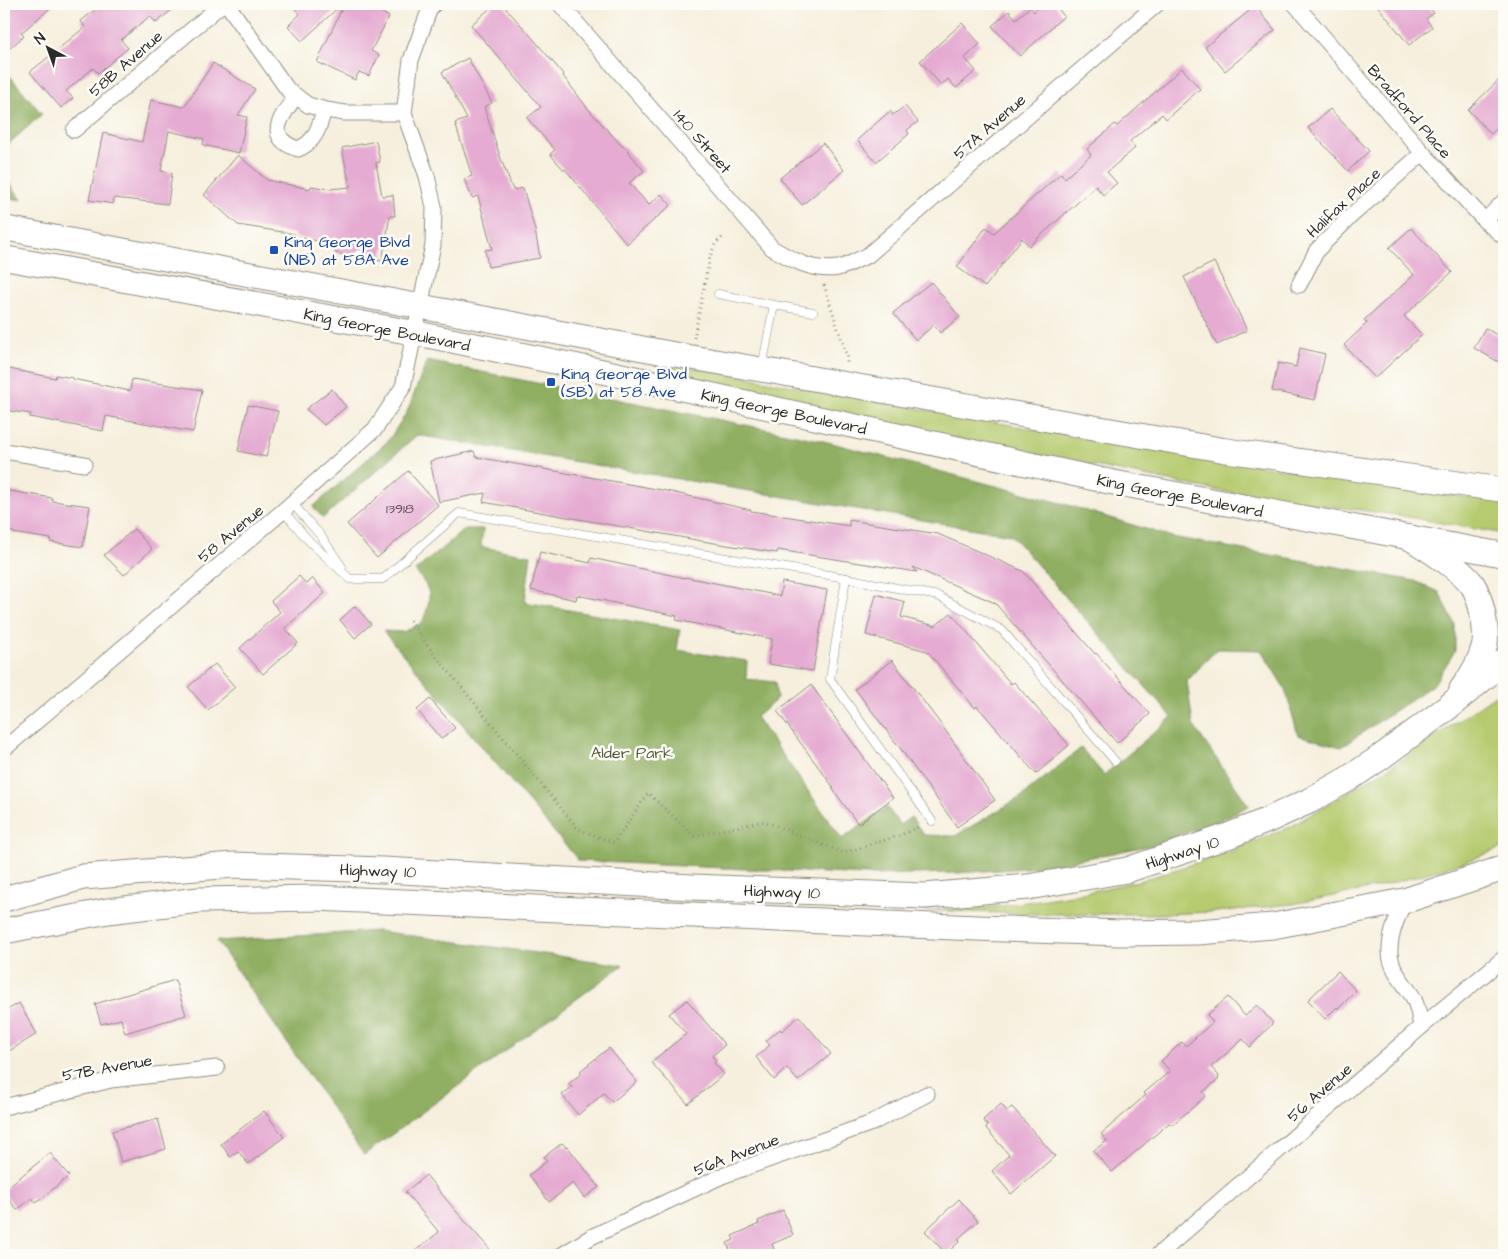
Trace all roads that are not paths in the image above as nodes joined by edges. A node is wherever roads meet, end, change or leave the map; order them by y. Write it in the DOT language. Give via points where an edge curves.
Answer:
graph roads {
  1 [pos="222,4"];
  2 [pos="227,4"];
  3 [pos="434,4"];
  4 [pos="560,4"];
  5 [pos="1158,4"];
  6 [pos="1295,4"];
  7 [pos="296,96"];
  8 [pos="324,110"];
  9 [pos="404,113"];
  10 [pos="74,130"];
  11 [pos="1423,154"];
  12 [pos="1504,201"];
  13 [pos="1485,221"];
  14 [pos="4,228"];
  15 [pos="1504,237"];
  16 [pos="4,258"];
  17 [pos="839,268"];
  18 [pos="1299,285"];
  19 [pos="718,294"];
  20 [pos="420,305"];
  21 [pos="774,305"];
  22 [pos="813,312"];
  23 [pos="415,334"];
  24 [pos="762,370"];
  25 [pos="4,451"];
  26 [pos="84,464"];
  27 [pos="1504,490"];
  28 [pos="287,507"];
  29 [pos="1410,538"];
  30 [pos="1504,555"];
  31 [pos="846,578"];
  32 [pos="350,579"];
  33 [pos="1504,661"];
  34 [pos="1447,708"];
  35 [pos="4,749"];
  36 [pos="1115,761"];
  37 [pos="932,821"];
  38 [pos="1504,868"];
  39 [pos="4,900"];
  40 [pos="1404,901"];
  41 [pos="4,931"];
  42 [pos="1504,958"];
  43 [pos="1422,1026"];
  44 [pos="217,1068"];
  45 [pos="927,1094"];
  46 [pos="4,1107"];
  47 [pos="562,1255"];
  48 [pos="1158,1255"];
  1 -- 10 [label="street, 58B Avenue"];
  2 -- 7 [label="street" via="288,90"];
  3 -- 9 [label="street" via="411,60"];
  4 -- 17 [label="street, 140 Street" via="772,248 807,266"];
  5 -- 17 [label="street, 57A Avenue" via="867,256"];
  6 -- 11 [label="street, Bradford Place"];
  7 -- 8 [label="street" via="308,106"];
  7 -- 8 [label="street" via="277,126 283,141 291,147 298,149 311,142"];
  8 -- 9 [label="street"];
  9 -- 20 [label="street, 58 Avenue" via="427,176 434,207 433,246"];
  11 -- 13 [label="street, Bradford Place"];
  11 -- 18 [label="street, Halifax Place" via="1316,250"];
  12 -- 13 [label="street"];
  13 -- 15 [label="street, Bradford Place"];
  14 -- 20 [label="main road, King George Boulevard"];
  16 -- 23 [label="main road, King George Boulevard"];
  19 -- 21 [label="lane"];
  20 -- 23 [label="street, 58 Avenue"];
  20 -- 24 [label="main road, King George Boulevard"];
  21 -- 22 [label="lane"];
  21 -- 24 [label="lane"];
  23 -- 28 [label="street, 58 Avenue" via="403,388 375,429"];
  23 -- 29 [label="main road, King George Boulevard" via="1111,482"];
  24 -- 27 [label="main road, King George Boulevard" via="1223,450"];
  25 -- 26 [label="street"];
  28 -- 32 [label="lane" via="310,542"];
  28 -- 32 [label="lane" via="322,536"];
  28 -- 35 [label="street, 58 Avenue"];
  29 -- 30 [label="main road, King George Boulevard"];
  29 -- 34 [label="highway" via="1451,564 1472,584 1483,608 1485,643 1473,674"];
  31 -- 32 [label="lane" via="459,513 383,579"];
  31 -- 36 [label="lane" via="938,596 1002,630"];
  31 -- 37 [label="lane" via="830,679"];
  33 -- 34 [label="highway, Highway 10"];
  34 -- 39 [label="highway, Highway 10" via="1348,779 1268,820 1127,870 1028,887 925,896 234,865 83,877"];
  38 -- 40 [label="highway, Highway 10"];
  40 -- 41 [label="highway, Highway 10" via="1273,926 1198,932 1121,933 316,898 199,900 108,911"];
  40 -- 43 [label="street" via="1391,938 1390,954 1398,977 1413,997"];
  42 -- 43 [label="street, 56 Avenue"];
  43 -- 48 [label="street, 56 Avenue"];
  44 -- 46 [label="street, 57B Avenue" via="111,1080"];
  45 -- 47 [label="street, 56A Avenue" via="872,1123 722,1176 591,1237"];
}
